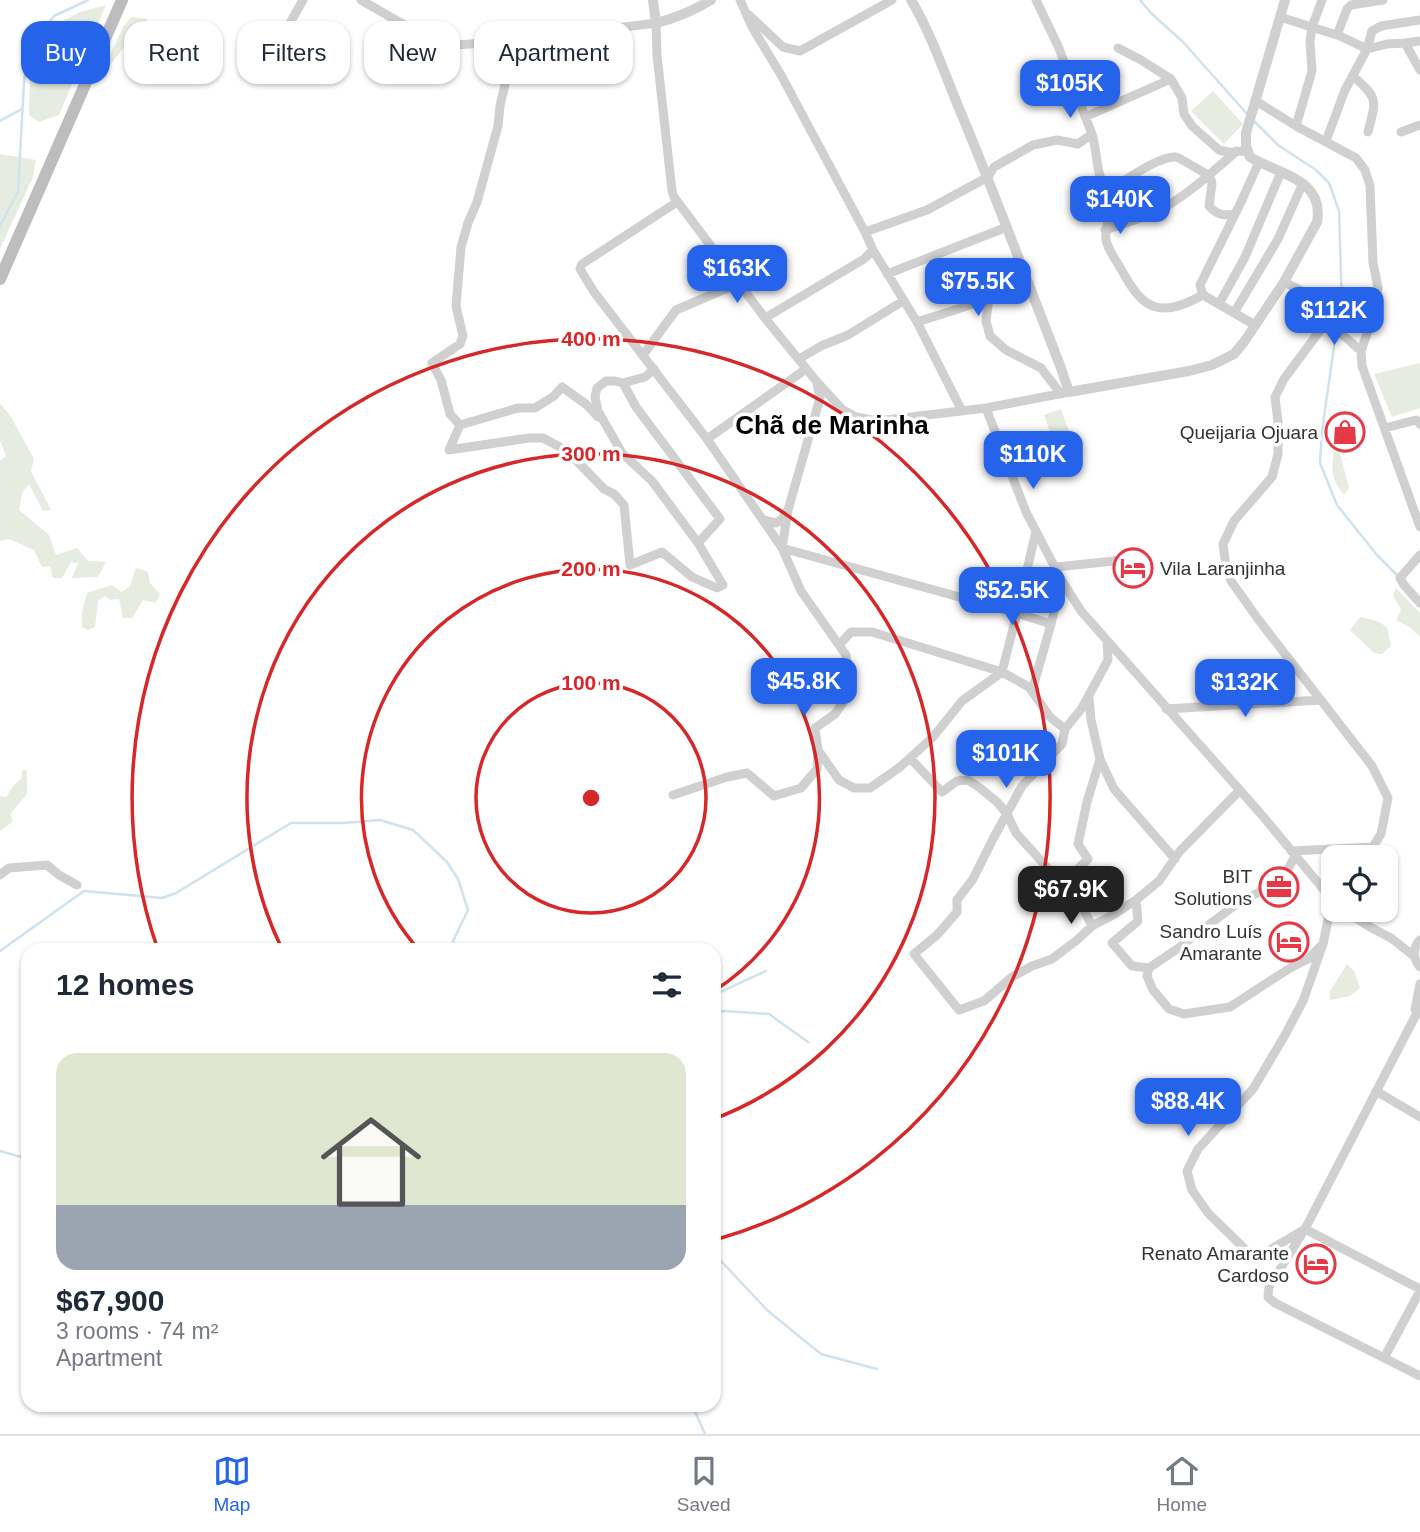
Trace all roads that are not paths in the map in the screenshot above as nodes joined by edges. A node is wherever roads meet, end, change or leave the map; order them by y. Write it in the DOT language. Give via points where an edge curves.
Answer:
graph roads {
  1 [pos="122,0"];
  2 [pos="303,0"];
  3 [pos="361,0"];
  4 [pos="653,0"];
  5 [pos="711,0"];
  6 [pos="740,0"];
  7 [pos="892,0"];
  8 [pos="911,0"];
  9 [pos="1036,0"];
  10 [pos="1322,0"];
  11 [pos="1382,0"];
  12 [pos="1281,1"];
  13 [pos="745,12"];
  14 [pos="1280,17"];
  15 [pos="1420,20"];
  16 [pos="291,21"];
  17 [pos="656,23"];
  18 [pos="633,26"];
  19 [pos="1312,27"];
  20 [pos="1337,35"];
  21 [pos="1420,41"];
  22 [pos="1405,43"];
  23 [pos="474,44"];
  24 [pos="1118,48"];
  25 [pos="1367,49"];
  26 [pos="1419,68"];
  27 [pos="1353,76"];
  28 [pos="1171,79"];
  29 [pos="505,84"];
  30 [pos="1255,104"];
  31 [pos="1085,117"];
  32 [pos="1420,125"];
  33 [pos="1296,126"];
  34 [pos="1368,132"];
  35 [pos="1401,132"];
  36 [pos="1092,134"];
  37 [pos="1326,141"];
  38 [pos="1242,151"];
  39 [pos="1259,162"];
  40 [pos="1281,172"];
  41 [pos="1210,176"];
  42 [pos="988,177"];
  43 [pos="1303,183"];
  44 [pos="1106,191"];
  45 [pos="677,202"];
  46 [pos="1235,214"];
  47 [pos="1007,228"];
  48 [pos="1105,230"];
  49 [pos="865,232"];
  50 [pos="873,250"];
  51 [pos="887,274"];
  52 [pos="0,279"];
  53 [pos="1284,282"];
  54 [pos="739,283"];
  55 [pos="1028,283"];
  56 [pos="1203,295"];
  57 [pos="989,298"];
  58 [pos="903,301"];
  59 [pos="1219,304"];
  60 [pos="1234,313"];
  61 [pos="765,318"];
  62 [pos="1327,321"];
  63 [pos="917,322"];
  64 [pos="1255,325"];
  65 [pos="1361,351"];
  66 [pos="643,355"];
  67 [pos="799,359"];
  68 [pos="654,369"];
  69 [pos="806,369"];
  70 [pos="817,382"];
  71 [pos="623,383"];
  72 [pos="1065,393"];
  73 [pos="986,408"];
  74 [pos="962,411"];
  75 [pos="603,423"];
  76 [pos="1420,424"];
  77 [pos="460,425"];
  78 [pos="1385,428"];
  79 [pos="707,439"];
  80 [pos="788,510"];
  81 [pos="763,520"];
  82 [pos="1420,527"];
  83 [pos="1036,531"];
  84 [pos="698,543"];
  85 [pos="782,548"];
  86 [pos="1420,558"];
  87 [pos="1134,559"];
  88 [pos="1056,567"];
  89 [pos="1062,581"];
  90 [pos="1420,603"];
  91 [pos="1017,613"];
  92 [pos="1051,624"];
  93 [pos="1107,640"];
  94 [pos="838,645"];
  95 [pos="1002,672"];
  96 [pos="1032,691"];
  97 [pos="1089,698"];
  98 [pos="1321,700"];
  99 [pos="1166,709"];
  100 [pos="1065,729"];
  101 [pos="818,750"];
  102 [pos="910,758"];
  103 [pos="1100,759"];
  104 [pos="1240,790"];
  105 [pos="673,795"];
  106 [pos="1007,814"];
  107 [pos="1374,845"];
  108 [pos="1321,851"];
  109 [pos="1293,853"];
  110 [pos="1175,859"];
  111 [pos="0,875"];
  112 [pos="1062,884"];
  113 [pos="77,885"];
  114 [pos="1321,887"];
  115 [pos="1136,900"];
  116 [pos="1328,922"];
  117 [pos="1362,922"];
  118 [pos="1092,926"];
  119 [pos="1420,940"];
  120 [pos="1323,944"];
  121 [pos="1414,956"];
  122 [pos="1420,967"];
  123 [pos="1149,968"];
  124 [pos="1420,984"];
  125 [pos="1420,1007"];
  126 [pos="1411,1022"];
  127 [pos="1376,1091"];
  128 [pos="1420,1117"];
  129 [pos="1305,1229"];
  130 [pos="1420,1290"];
  131 [pos="1384,1358"];
  132 [pos="1420,1376"];
  1 -- 52 [label="main road"];
  2 -- 16 [label="street"];
  3 -- 23 [label="street" via="441,46"];
  4 -- 17 [label="street"];
  5 -- 17 [label="street"];
  6 -- 13 [label="street"];
  7 -- 13 [label="street" via="800,51 783,47"];
  8 -- 42 [label="street"];
  9 -- 31 [label="street"];
  10 -- 19 [label="street"];
  11 -- 20 [label="street" via="1351,5"];
  12 -- 14 [label="street"];
  13 -- 49 [label="street"];
  14 -- 19 [label="street"];
  14 -- 30 [label="street"];
  15 -- 25 [label="street" via="1375,28"];
  17 -- 18 [label="street"];
  17 -- 45 [label="street" via="672,191"];
  19 -- 20 [label="street"];
  19 -- 33 [label="street" via="1311,71"];
  20 -- 25 [label="street"];
  21 -- 22 [label="street"];
  22 -- 25 [label="street"];
  22 -- 26 [label="street"];
  24 -- 28 [label="street"];
  25 -- 27 [label="street"];
  27 -- 34 [label="street" via="1374,98"];
  27 -- 37 [label="street"];
  28 -- 31 [label="street"];
  28 -- 38 [label="street" via="1192,126 1219,150"];
  29 -- 77 [label="street" via="498,126 461,247 456,306 463,336 460,344 432,363 450,414"];
  30 -- 33 [label="street"];
  30 -- 38 [label="street"];
  31 -- 36 [label="street"];
  32 -- 35 [label="street"];
  33 -- 37 [label="street"];
  36 -- 42 [label="street" via="1078,144 1057,140 1033,145 993,167"];
  36 -- 44 [label="street"];
  37 -- 65 [label="street" via="1356,158 1370,186 1378,286"];
  38 -- 39 [label="street"];
  38 -- 41 [label="street"];
  39 -- 40 [label="street"];
  39 -- 46 [label="street"];
  40 -- 43 [label="street"];
  40 -- 59 [label="street" via="1245,257"];
  41 -- 44 [label="street" via="1178,157 1164,158"];
  41 -- 46 [label="street" via="1209,206 1215,213"];
  41 -- 48 [label="street" via="1160,210"];
  42 -- 47 [label="street"];
  42 -- 49 [label="street" via="927,210"];
  43 -- 53 [label="street" via="1312,191 1319,212"];
  43 -- 60 [label="street" via="1278,239"];
  44 -- 48 [label="street" via="1110,202"];
  45 -- 54 [label="street"];
  45 -- 66 [label="street" via="580,269"];
  46 -- 56 [label="street" via="1200,285"];
  47 -- 51 [label="street"];
  47 -- 55 [label="street"];
  48 -- 56 [label="street" via="1107,244 1141,300 1158,309"];
  49 -- 50 [label="street"];
  50 -- 51 [label="street"];
  50 -- 61 [label="street"];
  51 -- 58 [label="street"];
  53 -- 62 [label="street" via="1301,292"];
  53 -- 64 [label="street"];
  54 -- 61 [label="street"];
  54 -- 66 [label="street" via="676,310"];
  55 -- 57 [label="street"];
  55 -- 72 [label="street"];
  56 -- 59 [label="street"];
  57 -- 63 [label="street"];
  57 -- 72 [label="street" via="986,321 990,336 1041,368"];
  58 -- 63 [label="street"];
  58 -- 67 [label="street"];
  59 -- 60 [label="street"];
  60 -- 64 [label="street"];
  61 -- 67 [label="street"];
  62 -- 65 [label="street"];
  62 -- 98 [label="street" via="1275,397 1278,454 1272,477 1234,521 1223,544 1231,581"];
  63 -- 74 [label="street"];
  64 -- 72 [label="street" via="1234,354 1212,365"];
  65 -- 78 [label="street" via="1362,366"];
  66 -- 68 [label="street"];
  67 -- 69 [label="street"];
  68 -- 71 [label="street" via="645,377"];
  68 -- 79 [label="street"];
  69 -- 70 [label="street"];
  69 -- 79 [label="street"];
  70 -- 74 [label="street" via="843,410 866,419"];
  70 -- 80 [label="street" via="817,413"];
  71 -- 75 [label="street" via="606,381 597,388"];
  71 -- 84 [label="street" via="720,519"];
  72 -- 73 [label="street"];
  73 -- 74 [label="street"];
  73 -- 83 [label="street"];
  75 -- 77 [label="street" via="562,387 535,408 518,408"];
  75 -- 84 [label="street" via="622,453 652,481"];
  76 -- 78 [label="street" via="1416,420"];
  77 -- 84 [label="street" via="449,450 543,438 576,460 624,505 629,565 662,552 692,577 717,588 723,585"];
  78 -- 82 [label="street"];
  79 -- 81 [label="street"];
  80 -- 81 [label="street" via="776,523"];
  80 -- 85 [label="street"];
  81 -- 85 [label="street"];
  83 -- 88 [label="street"];
  83 -- 91 [label="street"];
  85 -- 91 [label="street"];
  85 -- 94 [label="street" via="800,591"];
  86 -- 90 [label="street" via="1399,578"];
  87 -- 88 [label="street"];
  88 -- 89 [label="street"];
  89 -- 92 [label="street"];
  89 -- 93 [label="street"];
  91 -- 92 [label="street"];
  91 -- 95 [label="street"];
  92 -- 96 [label="street"];
  93 -- 97 [label="street" via="1108,660"];
  93 -- 99 [label="street"];
  94 -- 95 [label="street" via="851,632 872,632"];
  94 -- 101 [label="street" via="846,656 850,692 835,714 815,728"];
  95 -- 96 [label="street"];
  95 -- 102 [label="street" via="962,701"];
  96 -- 100 [label="street"];
  97 -- 100 [label="street"];
  97 -- 103 [label="street"];
  98 -- 99 [label="street"];
  98 -- 107 [label="street" via="1372,766 1388,798"];
  99 -- 104 [label="street"];
  100 -- 106 [label="street" via="1062,744 1022,786"];
  101 -- 102 [label="street" via="839,780 854,788 870,788"];
  101 -- 105 [label="street" via="817,769 801,788 774,796 747,773"];
  102 -- 106 [label="street" via="943,792 957,781 968,780"];
  103 -- 110 [label="street" via="1114,789"];
  103 -- 112 [label="street" via="1078,844 1088,859"];
  104 -- 109 [label="street"];
  104 -- 110 [label="street"];
  106 -- 112 [label="street" via="1016,833"];
  106 -- 118 [label="street" via="957,900 957,912 914,954 959,1010 985,1001 1012,976 1052,959"];
  108 -- 109 [label="street"];
  109 -- 114 [label="street"];
  109 -- 123 [label="street" via="1286,873 1268,888 1239,902"];
  110 -- 115 [label="street" via="1159,881"];
  111 -- 113 [label="street" via="9,869 47,865"];
  112 -- 118 [label="street"];
  115 -- 118 [label="street"];
  115 -- 123 [label="street" via="1138,921 1112,943 1132,966"];
  116 -- 120 [label="street"];
  117 -- 121 [label="street"];
  119 -- 121 [label="street"];
  120 -- 123 [label="street" via="1308,959 1230,1007 1184,1014 1169,1010 1153,990"];
  120 -- 129 [label="street" via="1303,1001 1285,1035 1253,1088 1198,1149 1187,1171 1192,1191 1208,1213 1250,1254 1268,1251"];
  121 -- 122 [label="street"];
  124 -- 126 [label="street"];
  125 -- 126 [label="street"];
  126 -- 127 [label="street"];
  127 -- 128 [label="street"];
  127 -- 129 [label="street"];
  129 -- 130 [label="street"];
  129 -- 131 [label="street" via="1269,1287 1268,1297"];
  130 -- 131 [label="street"];
  131 -- 132 [label="street"];
}
